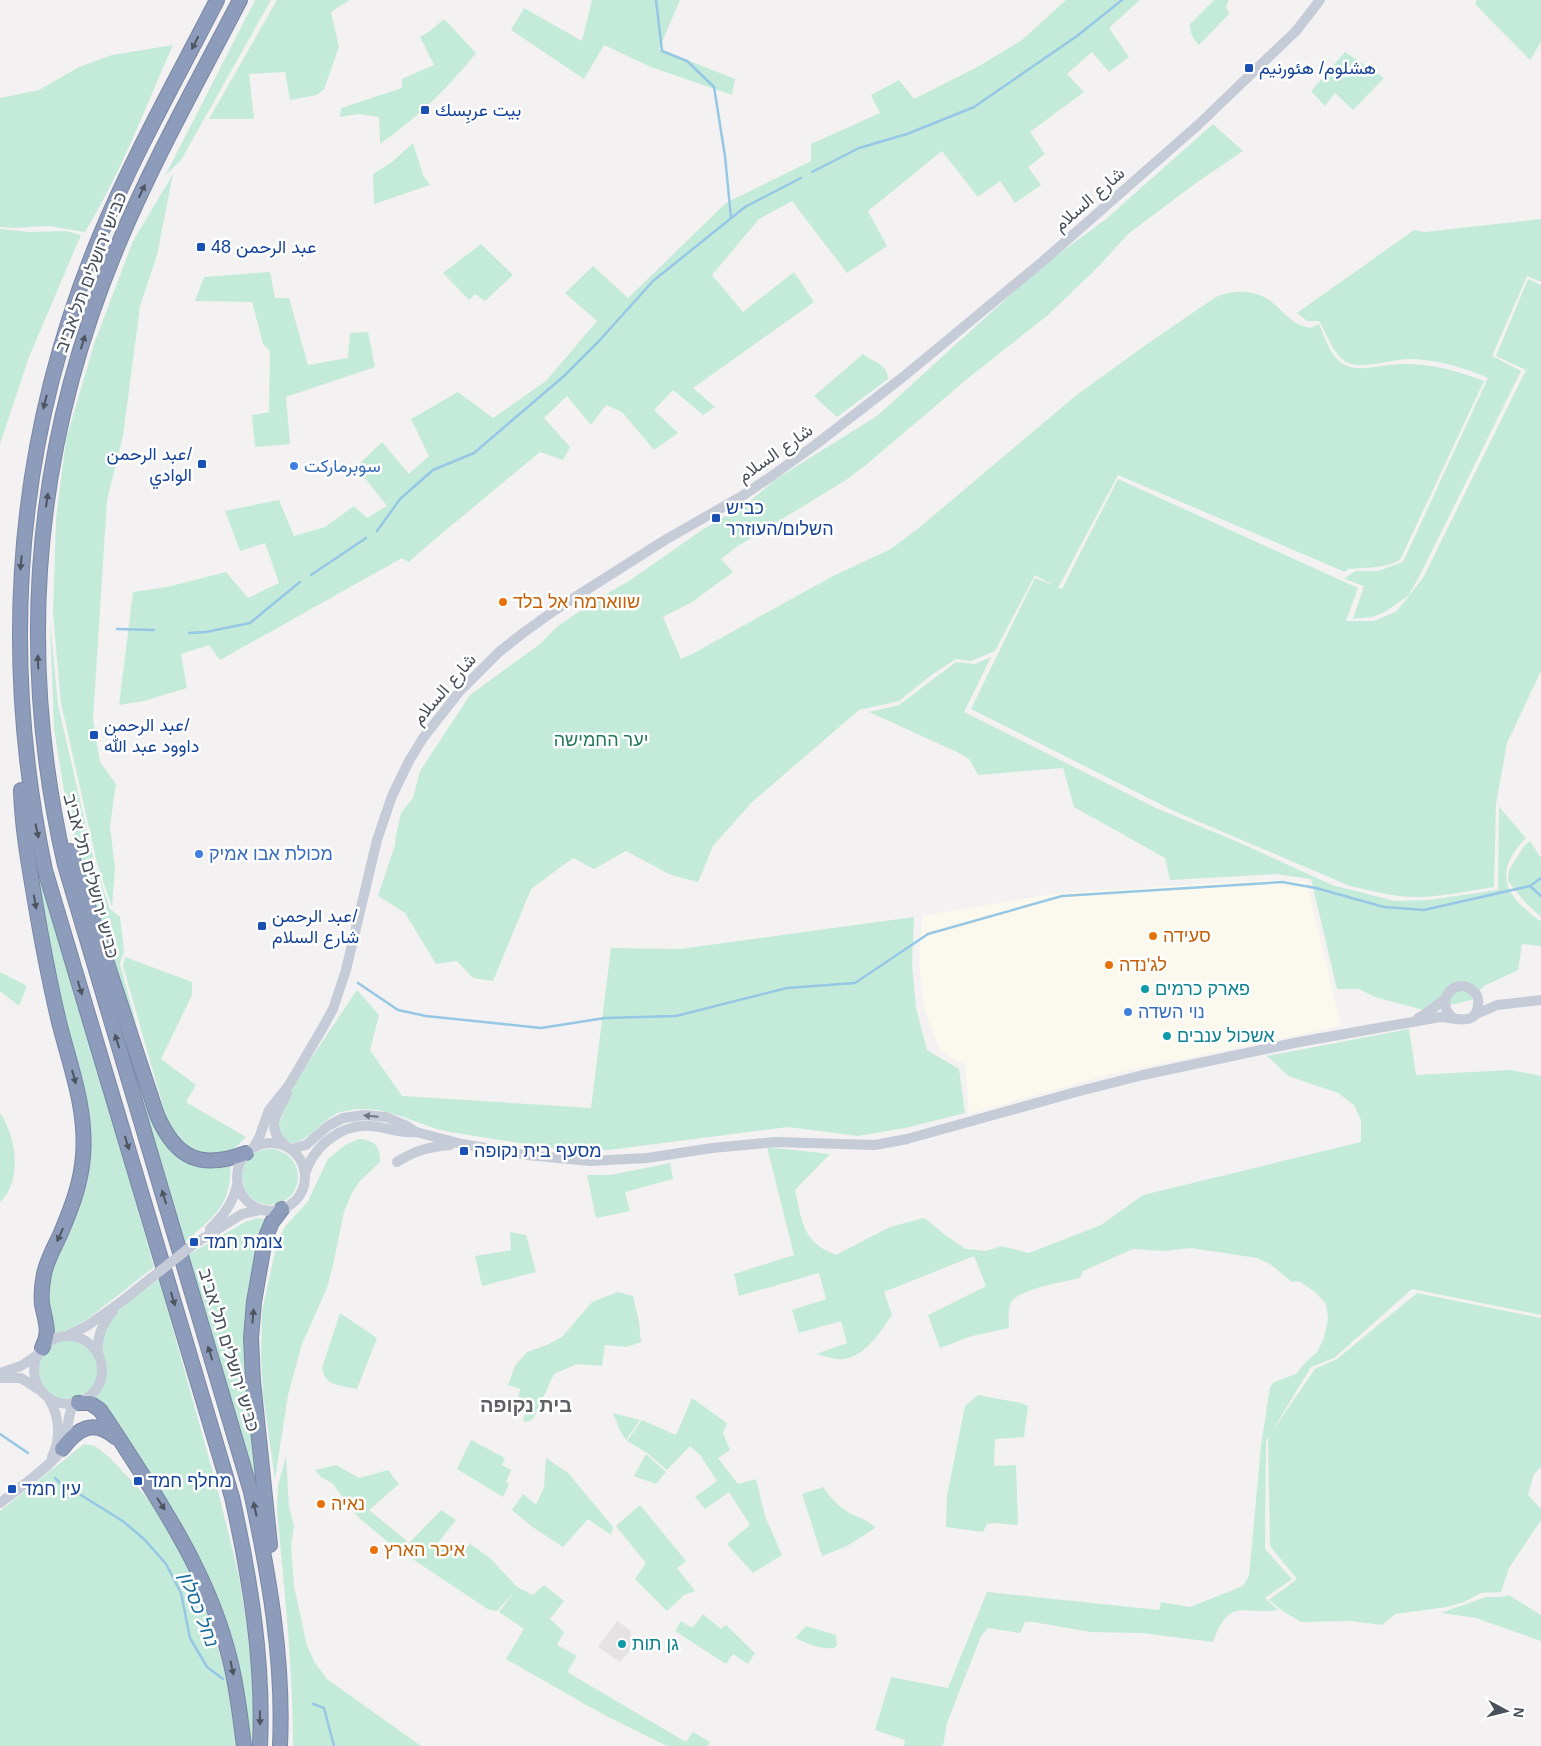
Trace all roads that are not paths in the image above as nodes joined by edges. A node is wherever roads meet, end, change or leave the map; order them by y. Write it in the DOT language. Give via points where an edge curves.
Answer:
graph roads {
  1 [pos="217,0"];
  2 [pos="240,0"];
  3 [pos="1320,0"];
  4 [pos="18,661"];
  5 [pos="40,711"];
  6 [pos="1476,995"];
  7 [pos="1445,998"];
  8 [pos="1541,1000"];
  9 [pos="1508,1003"];
  10 [pos="1474,1016"];
  11 [pos="1453,1018"];
  12 [pos="1408,1022"];
  13 [pos="289,1084"];
  14 [pos="416,1132"];
  15 [pos="462,1144"];
  16 [pos="288,1147"];
  17 [pos="250,1150"];
  18 [pos="397,1162"];
  19 [pos="305,1175"];
  20 [pos="237,1184"];
  21 [pos="282,1209"];
  22 [pos="261,1210"];
  23 [pos="205,1235"];
  24 [pos="118,1304"];
  25 [pos="64,1336"];
  26 [pos="41,1350"];
  27 [pos="98,1354"];
  28 [pos="0,1373"];
  29 [pos="0,1378"];
  30 [pos="38,1389"];
  31 [pos="49,1399"];
  32 [pos="76,1404"];
  33 [pos="122,1444"];
  34 [pos="62,1449"];
  35 [pos="48,1465"];
  36 [pos="0,1503"];
  37 [pos="279,1678"];
  38 [pos="244,1746"];
  39 [pos="260,1746"];
  40 [pos="280,1746"];
  1 -- 4 [label="highway, כביש ירושלים תל אביב, one-way" via="121,188 88,265 61,343 40,424 27,497 20,578"];
  5 -- 2 [label="highway, כביש ירושלים תל אביב, one-way" via="38,620 42,539 53,461 76,364 90,318 128,221"];
  3 -- 13 [label="main road, شارع السلام" via="1296,30 1191,132 903,377 766,480 558,608 499,652 466,684 423,738 392,796 377,840 354,942 336,998 322,1030"];
  4 -- 26 [label="highway, one-way" via="21,794 26,842 50,982 84,1129 82,1168 76,1192 42,1282 42,1304 48,1329"];
  4 -- 39 [label="highway, כביש ירושלים תל אביב, one-way" via="28,787 45,870 232,1497 254,1617"];
  5 -- 17 [label="highway" via="54,786 74,862 163,1129 178,1149 197,1159 218,1160"];
  37 -- 5 [label="highway, כביש ירושלים תל אביב, one-way" via="274,1615 251,1492 65,865 48,784"];
  6 -- 7 [label="main road" via="1468,988 1457,987"];
  6 -- 9 [label="main road"];
  6 -- 10 [label="main road" via="1478,1006"];
  7 -- 11 [label="main road" via="1446,1010"];
  7 -- 12 [label="main road" via="1427,1013"];
  8 -- 9 [label="main road"];
  9 -- 10 [label="main road" via="1490,1007"];
  10 -- 11 [label="main road" via="1464,1020"];
  11 -- 12 [label="main road"];
  12 -- 15 [label="main road" via="1143,1076 875,1145 776,1142 608,1161 543,1157"];
  13 -- 16 [label="main road, شارع السلام" via="273,1125 276,1135"];
  13 -- 17 [label="main road, شارع السلام" via="269,1110 260,1138"];
  14 -- 15 [label="main road"];
  14 -- 16 [label="main road, one-way" via="386,1117 352,1116 328,1126 306,1145"];
  14 -- 19 [label="main road" via="404,1133 371,1126 348,1129 321,1146 308,1163"];
  15 -- 18 [label="main road" via="424,1148"];
  16 -- 17 [label="main road" via="269,1142"];
  16 -- 19 [label="main road" via="300,1160"];
  17 -- 20 [label="main road" via="238,1167"];
  19 -- 21 [label="main road" via="299,1196"];
  20 -- 22 [label="main road" via="247,1202"];
  20 -- 23 [label="main road" via="228,1207"];
  21 -- 22 [label="main road"];
  37 -- 21 [label="highway, one-way" via="273,1570 251,1338 265,1240 272,1222"];
  22 -- 23 [label="main road" via="242,1214"];
  23 -- 24 [label="main road, bridge"];
  24 -- 25 [label="main road" via="87,1326"];
  24 -- 27 [label="main road" via="100,1330"];
  25 -- 26 [label="main road" via="51,1340"];
  25 -- 27 [label="main road" via="83,1339"];
  26 -- 28 [label="main road" via="25,1364"];
  26 -- 30 [label="main road" via="34,1372"];
  27 -- 32 [label="main road" via="102,1369 99,1385 89,1397"];
  29 -- 30 [label="main road" via="21,1378"];
  30 -- 31 [label="main road"];
  31 -- 32 [label="main road"];
  31 -- 35 [label="main road" via="56,1412 58,1434"];
  32 -- 33 [label="highway" via="87,1402 96,1406"];
  32 -- 34 [label="main road" via="70,1412"];
  33 -- 34 [label="highway" via="107,1431 95,1427 76,1434"];
  33 -- 38 [label="highway, one-way" via="189,1551 219,1620 237,1690"];
  34 -- 35 [label="main road"];
  35 -- 36 [label="main road"];
  37 -- 40 [label="highway, כביש ירושלים תל אביב"];
}
